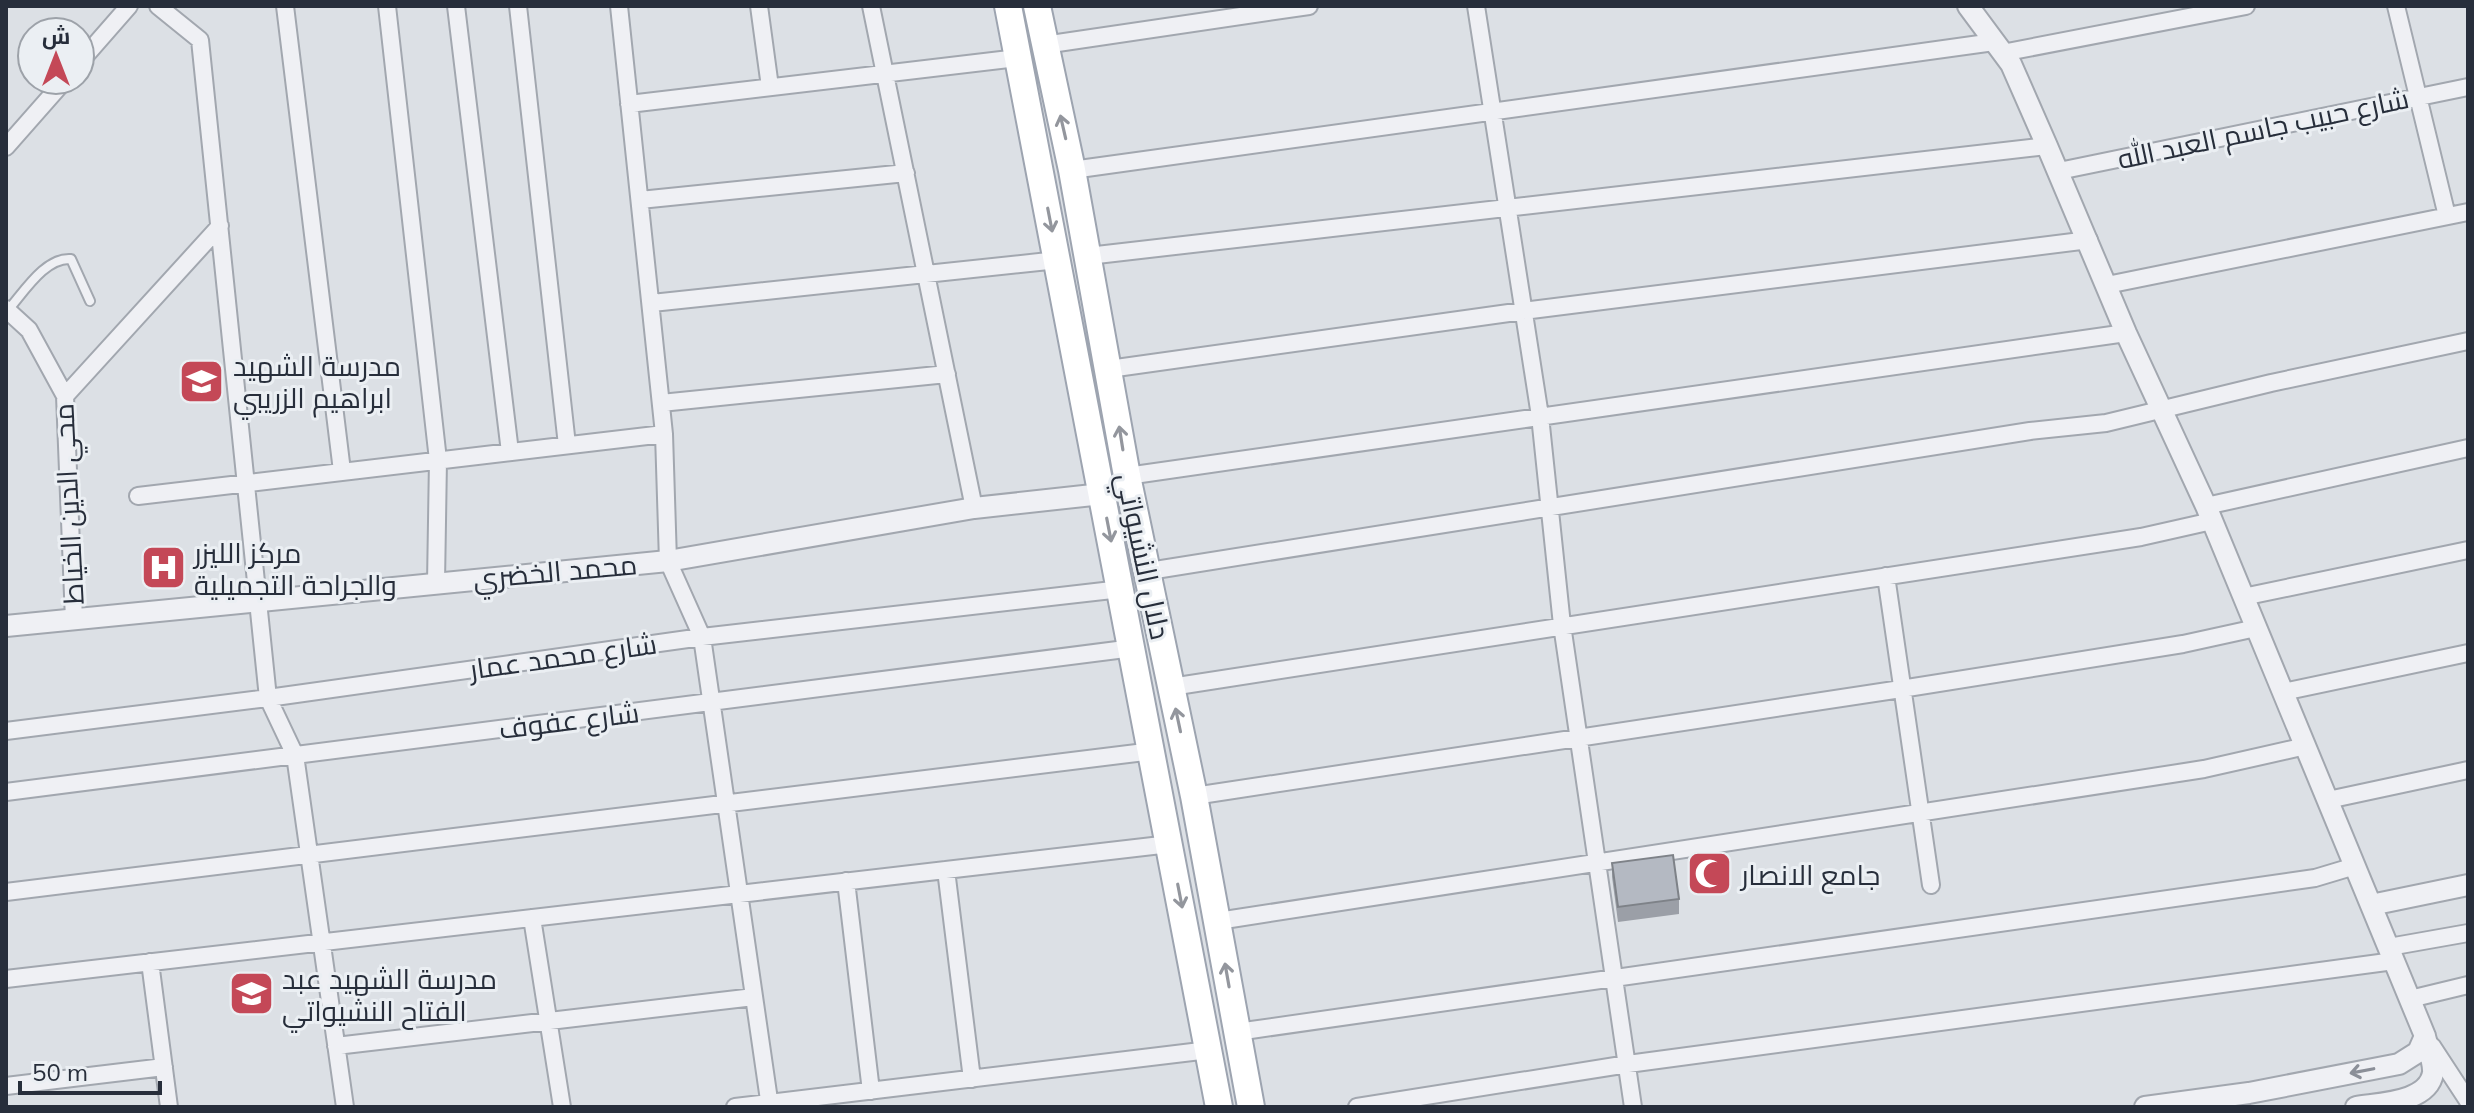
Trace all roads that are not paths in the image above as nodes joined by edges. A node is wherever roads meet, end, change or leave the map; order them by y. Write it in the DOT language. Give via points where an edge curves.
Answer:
graph roads {
  1 [pos="129,6"];
  2 [pos="158,6"];
  3 [pos="285,6"];
  4 [pos="387,6"];
  5 [pos="456,6"];
  6 [pos="518,6"];
  7 [pos="619,6"];
  8 [pos="759,6"];
  9 [pos="871,6"];
  10 [pos="1008,6"];
  11 [pos="1037,6"];
  12 [pos="1309,6"];
  13 [pos="1476,6"];
  14 [pos="1968,6"];
  15 [pos="2246,6"];
  16 [pos="2396,6"];
  17 [pos="96,44"];
  18 [pos="1044,45"];
  19 [pos="1998,48"];
  20 [pos="1018,58"];
  21 [pos="885,74"];
  22 [pos="770,87"];
  23 [pos="2468,87"];
  24 [pos="51,96"];
  25 [pos="2416,96"];
  26 [pos="629,104"];
  27 [pos="1494,110"];
  28 [pos="2047,146"];
  29 [pos="6,147"];
  30 [pos="1072,170"];
  31 [pos="2059,171"];
  32 [pos="906,173"];
  33 [pos="640,200"];
  34 [pos="1508,207"];
  35 [pos="2468,212"];
  36 [pos="2447,216"];
  37 [pos="220,226"];
  38 [pos="2089,240"];
  39 [pos="1088,256"];
  40 [pos="1058,260"];
  41 [pos="927,274"];
  42 [pos="2107,285"];
  43 [pos="90,301"];
  44 [pos="652,303"];
  45 [pos="6,311"];
  46 [pos="1523,311"];
  47 [pos="2126,333"];
  48 [pos="2468,341"];
  49 [pos="1109,369"];
  50 [pos="947,374"];
  51 [pos="65,396"];
  52 [pos="661,403"];
  53 [pos="2161,410"];
  54 [pos="1540,416"];
  55 [pos="664,434"];
  56 [pos="567,445"];
  57 [pos="2468,448"];
  58 [pos="510,452"];
  59 [pos="438,460"];
  60 [pos="342,471"];
  61 [pos="1128,482"];
  62 [pos="249,484"];
  63 [pos="1102,494"];
  64 [pos="138,496"];
  65 [pos="974,508"];
  66 [pos="1550,508"];
  67 [pos="2209,514"];
  68 [pos="2468,550"];
  69 [pos="668,561"];
  70 [pos="1149,571"];
  71 [pos="1886,576"];
  72 [pos="436,583"];
  73 [pos="1121,589"];
  74 [pos="2243,597"];
  75 [pos="256,604"];
  76 [pos="74,620"];
  77 [pos="1562,625"];
  78 [pos="6,626"];
  79 [pos="2256,628"];
  80 [pos="702,637"];
  81 [pos="1133,648"];
  82 [pos="2468,653"];
  83 [pos="1171,687"];
  84 [pos="1901,689"];
  85 [pos="2283,692"];
  86 [pos="268,698"];
  87 [pos="712,702"];
  88 [pos="6,731"];
  89 [pos="1579,739"];
  90 [pos="2306,746"];
  91 [pos="1153,751"];
  92 [pos="295,755"];
  93 [pos="2468,770"];
  94 [pos="6,792"];
  95 [pos="1194,796"];
  96 [pos="2328,800"];
  97 [pos="726,802"];
  98 [pos="1920,814"];
  99 [pos="1170,844"];
  100 [pos="308,853"];
  101 [pos="1596,864"];
  102 [pos="2355,866"];
  103 [pos="946,870"];
  104 [pos="846,881"];
  105 [pos="1931,885"];
  106 [pos="2468,885"];
  107 [pos="6,892"];
  108 [pos="739,894"];
  109 [pos="2371,905"];
  110 [pos="532,918"];
  111 [pos="1218,921"];
  112 [pos="2468,933"];
  113 [pos="322,942"];
  114 [pos="2392,954"];
  115 [pos="150,962"];
  116 [pos="1615,976"];
  117 [pos="6,979"];
  118 [pos="2468,985"];
  119 [pos="754,997"];
  120 [pos="2410,999"];
  121 [pos="548,1022"];
  122 [pos="1237,1032"];
  123 [pos="2425,1036"];
  124 [pos="336,1046"];
  125 [pos="1209,1050"];
  126 [pos="1628,1064"];
  127 [pos="164,1067"];
  128 [pos="972,1079"];
  129 [pos="6,1086"];
  130 [pos="871,1091"];
  131 [pos="2465,1092"];
  132 [pos="770,1105"];
  133 [pos="169,1107"];
  134 [pos="345,1107"];
  135 [pos="562,1107"];
  136 [pos="735,1107"];
  137 [pos="1219,1107"];
  138 [pos="1251,1107"];
  139 [pos="1357,1107"];
  140 [pos="1633,1107"];
  141 [pos="2145,1107"];
  142 [pos="2356,1107"];
  1 -- 17 [label="street"];
  2 -- 37 [label="street" via="200,40"];
  3 -- 60 [label="street"];
  4 -- 59 [label="street"];
  5 -- 58 [label="street"];
  6 -- 56 [label="street"];
  7 -- 26 [label="street"];
  8 -- 22 [label="street"];
  9 -- 21 [label="street"];
  10 -- 20 [label="main road, دلال النشيواتي"];
  11 -- 18 [label="main road, دلال النشيواتي"];
  12 -- 18 [label="street"];
  13 -- 27 [label="street"];
  14 -- 19 [label="street"];
  15 -- 19 [label="street"];
  16 -- 25 [label="street"];
  30 -- 18 [label="main road, دلال النشيواتي, one-way"];
  19 -- 27 [label="street"];
  19 -- 28 [label="street"];
  20 -- 21 [label="street"];
  20 -- 40 [label="main road, دلال النشيواتي, one-way"];
  21 -- 22 [label="street"];
  21 -- 32 [label="street"];
  22 -- 26 [label="street"];
  23 -- 25 [label="street, شارع حبيب جاسم العبد الله"];
  24 -- 29 [label="street"];
  25 -- 31 [label="street, شارع حبيب جاسم العبد الله"];
  25 -- 36 [label="street"];
  26 -- 33 [label="street"];
  27 -- 30 [label="street"];
  27 -- 34 [label="street"];
  28 -- 31 [label="street"];
  28 -- 34 [label="street"];
  30 -- 39 [label="main road, دلال النشيواتي"];
  31 -- 38 [label="street"];
  32 -- 33 [label="street"];
  32 -- 41 [label="street"];
  33 -- 44 [label="street"];
  34 -- 39 [label="street"];
  34 -- 46 [label="street"];
  35 -- 36 [label="street"];
  36 -- 42 [label="street"];
  37 -- 51 [label="street"];
  37 -- 62 [label="street"];
  38 -- 42 [label="street"];
  38 -- 46 [label="street"];
  39 -- 49 [label="main road, دلال النشيواتي"];
  40 -- 41 [label="street"];
  40 -- 63 [label="main road, دلال النشيواتي"];
  41 -- 44 [label="street"];
  41 -- 50 [label="street"];
  42 -- 47 [label="street"];
  43 -- 45 [label="lane" via="71,259 61,258 49,264"];
  44 -- 52 [label="street"];
  45 -- 51 [label="street, محي الدين الخياط" via="29,330"];
  46 -- 49 [label="street"];
  46 -- 54 [label="street"];
  47 -- 53 [label="street"];
  47 -- 54 [label="street"];
  48 -- 53 [label="street"];
  61 -- 49 [label="main road, دلال النشيواتي, one-way"];
  50 -- 52 [label="street"];
  50 -- 65 [label="street"];
  51 -- 76 [label="street, محي الدين الخياط"];
  52 -- 55 [label="street"];
  53 -- 66 [label="street" via="2106,423"];
  53 -- 67 [label="street"];
  54 -- 61 [label="street"];
  54 -- 66 [label="street"];
  55 -- 56 [label="street"];
  55 -- 69 [label="street"];
  56 -- 58 [label="street"];
  57 -- 67 [label="street"];
  58 -- 59 [label="street"];
  59 -- 60 [label="street"];
  59 -- 72 [label="street"];
  60 -- 62 [label="street"];
  61 -- 63 [label="main road"];
  61 -- 70 [label="main road, دلال النشيواتي"];
  62 -- 64 [label="street"];
  62 -- 75 [label="street"];
  63 -- 65 [label="street, محمد الخضري"];
  63 -- 73 [label="main road, دلال النشيواتي, one-way"];
  65 -- 69 [label="street, محمد الخضري"];
  66 -- 70 [label="street"];
  66 -- 77 [label="street"];
  67 -- 71 [label="street" via="2141,537"];
  67 -- 74 [label="street"];
  68 -- 74 [label="street"];
  69 -- 72 [label="street, محمد الخضري"];
  69 -- 80 [label="street"];
  70 -- 83 [label="main road, دلال النشيواتي"];
  71 -- 77 [label="street"];
  71 -- 84 [label="street"];
  72 -- 75 [label="street, محمد الخضري"];
  73 -- 80 [label="street, شارع محمد عمار"];
  73 -- 81 [label="main road, دلال النشيواتي"];
  74 -- 79 [label="street"];
  75 -- 76 [label="street, محمد الخضري"];
  75 -- 86 [label="street"];
  76 -- 78 [label="street, محمد الخضري"];
  77 -- 83 [label="street"];
  77 -- 89 [label="street"];
  79 -- 84 [label="street"];
  79 -- 85 [label="street"];
  80 -- 86 [label="street, شارع محمد عمار"];
  80 -- 87 [label="street"];
  81 -- 87 [label="street, شارع عفوف"];
  81 -- 91 [label="main road, دلال النشيواتي"];
  82 -- 85 [label="street"];
  95 -- 83 [label="main road, دلال النشيواتي, one-way"];
  84 -- 89 [label="street"];
  84 -- 98 [label="street"];
  85 -- 90 [label="street"];
  86 -- 88 [label="street, شارع محمد عمار"];
  86 -- 92 [label="street"];
  87 -- 92 [label="street, شارع عفوف"];
  87 -- 97 [label="street"];
  89 -- 95 [label="street"];
  89 -- 101 [label="street"];
  90 -- 96 [label="street"];
  90 -- 98 [label="street" via="2204,769"];
  91 -- 97 [label="street"];
  91 -- 99 [label="main road, دلال النشيواتي"];
  92 -- 94 [label="street, شارع عفوف"];
  92 -- 100 [label="street"];
  93 -- 96 [label="street"];
  95 -- 111 [label="main road, دلال النشيواتي"];
  96 -- 102 [label="street"];
  97 -- 100 [label="street"];
  97 -- 108 [label="street"];
  98 -- 101 [label="street"];
  98 -- 105 [label="street"];
  99 -- 103 [label="street"];
  99 -- 125 [label="main road, دلال النشيواتي, one-way"];
  100 -- 107 [label="street"];
  100 -- 113 [label="street"];
  101 -- 111 [label="street"];
  101 -- 116 [label="street"];
  102 -- 109 [label="street"];
  102 -- 116 [label="street" via="2315,878"];
  103 -- 104 [label="street"];
  103 -- 128 [label="street"];
  104 -- 108 [label="street"];
  104 -- 130 [label="street"];
  106 -- 109 [label="street"];
  108 -- 110 [label="street"];
  108 -- 119 [label="street"];
  109 -- 114 [label="street"];
  110 -- 113 [label="street"];
  110 -- 121 [label="street"];
  122 -- 111 [label="main road, دلال النشيواتي, one-way"];
  112 -- 114 [label="street"];
  113 -- 115 [label="street"];
  113 -- 124 [label="street"];
  114 -- 120 [label="street"];
  114 -- 126 [label="street"];
  115 -- 117 [label="street"];
  115 -- 127 [label="street"];
  116 -- 122 [label="street"];
  116 -- 126 [label="street"];
  118 -- 120 [label="street"];
  119 -- 121 [label="street"];
  119 -- 132 [label="street"];
  120 -- 123 [label="street"];
  121 -- 124 [label="street"];
  121 -- 135 [label="street"];
  122 -- 138 [label="main road, دلال النشيواتي"];
  123 -- 131 [label="street"];
  123 -- 141 [label="street, one-way" via="2418,1052 2399,1064"];
  123 -- 142 [label="street" via="2433,1072 2426,1088 2406,1099"];
  124 -- 134 [label="street"];
  125 -- 128 [label="street"];
  125 -- 137 [label="main road, دلال النشيواتي"];
  126 -- 139 [label="street"];
  126 -- 140 [label="street"];
  127 -- 129 [label="street"];
  127 -- 133 [label="street"];
  128 -- 130 [label="street"];
  130 -- 132 [label="street"];
  132 -- 136 [label="street"];
}
